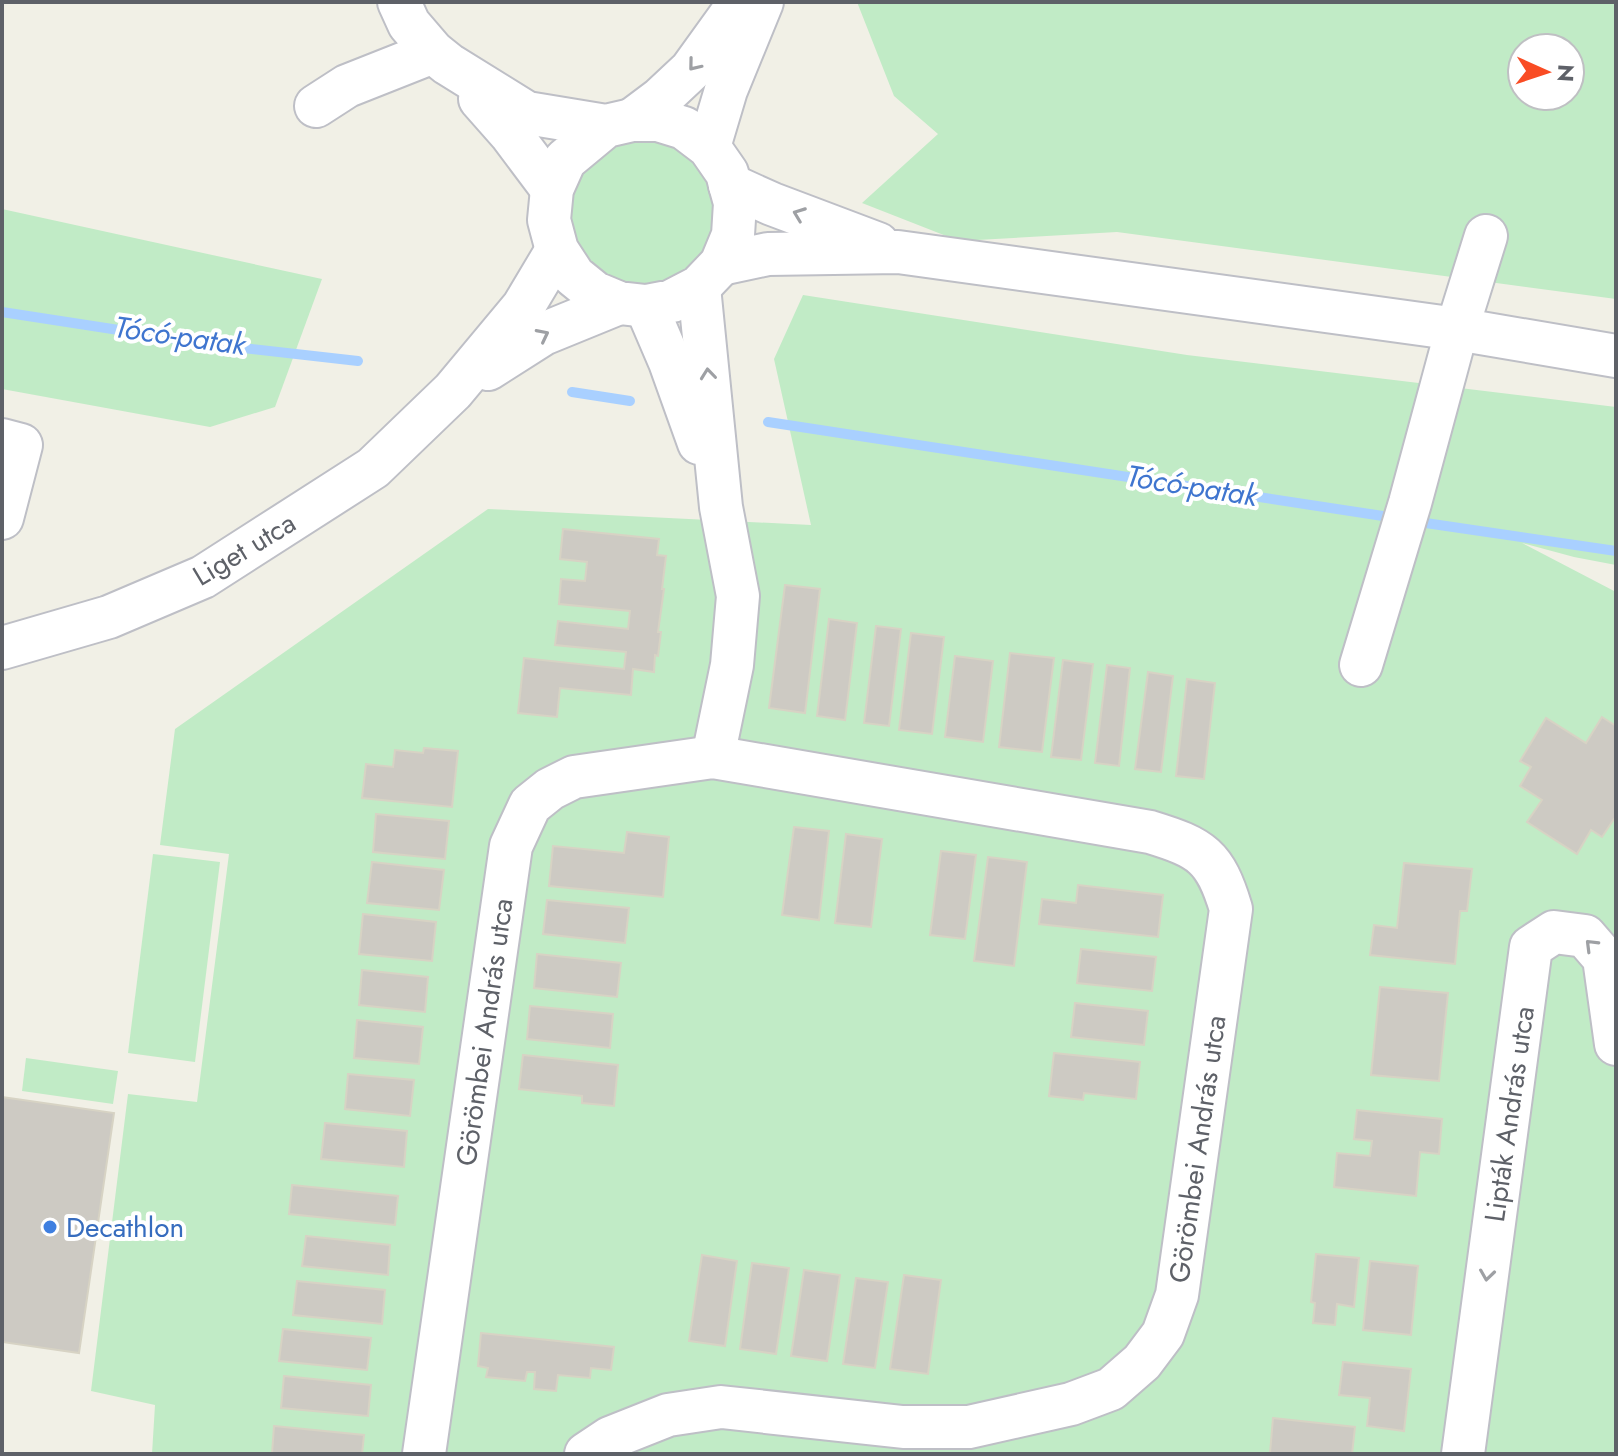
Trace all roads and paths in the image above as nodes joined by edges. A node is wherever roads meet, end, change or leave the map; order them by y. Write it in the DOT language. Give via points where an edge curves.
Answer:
graph roads {
  1 [pos="399,2"];
  2 [pos="740,2"];
  3 [pos="762,2"];
  4 [pos="440,58"];
  5 [pos="316,106"];
  6 [pos="619,123"];
  7 [pos="709,147"];
  8 [pos="730,185"];
  9 [pos="552,189"];
  10 [pos="1486,236"];
  11 [pos="557,250"];
  12 [pos="898,252"];
  13 [pos="710,275"];
  14 [pos="632,305"];
  15 [pos="1457,329"];
  16 [pos="1616,356"];
  17 [pos="453,391"];
  18 [pos="2,440"];
  19 [pos="721,507"];
  20 [pos="2,518"];
  21 [pos="2,648"];
  22 [pos="1361,665"];
  23 [pos="713,757"];
  24 [pos="1616,1044"];
  25 [pos="424,1454"];
  26 [pos="586,1454"];
  27 [pos="1463,1454"];
  1 -- 4 [label="street" via="409,24"];
  2 -- 6 [label="street, one-way" via="691,70 660,99"];
  3 -- 7 [label="street"];
  4 -- 5 [label="street" via="347,86"];
  4 -- 6 [label="street" via="527,113"];
  4 -- 9 [label="street" via="510,133"];
  6 -- 7 [label="street" via="658,120 684,128"];
  6 -- 9 [label="street" via="565,160"];
  7 -- 8 [label="street"];
  12 -- 8 [label="street, one-way"];
  8 -- 13 [label="street" via="733,235"];
  9 -- 11 [label="street" via="549,220"];
  10 -- 15 [label="street"];
  11 -- 14 [label="street" via="574,276 595,293"];
  11 -- 17 [label="street, Liget utca" via="523,307"];
  12 -- 13 [label="street" via="768,254"];
  12 -- 15 [label="street"];
  13 -- 14 [label="street" via="672,301"];
  19 -- 13 [label="street, one-way" via="701,318"];
  17 -- 14 [label="street, Liget utca, one-way" via="543,334"];
  14 -- 19 [label="street" via="670,362"];
  15 -- 16 [label="street"];
  15 -- 22 [label="street"];
  17 -- 21 [label="street, Liget utca" via="373,468 203,577 109,617"];
  18 -- 20 [label="street" via="21,445"];
  19 -- 23 [label="street" via="738,596 732,665"];
  23 -- 25 [label="street, Görömbei András utca" via="574,777 530,805 511,846"];
  23 -- 26 [label="street, Görömbei András utca" via="1150,832 1181,841 1210,860 1231,909 1177,1295 1163,1334 1142,1362 1111,1389 1071,1404 969,1427 903,1427 721,1407 668,1415 610,1438"];
  24 -- 27 [label="street, Lipták András utca, one-way" via="1604,958 1585,936 1554,932 1531,947"];
}
